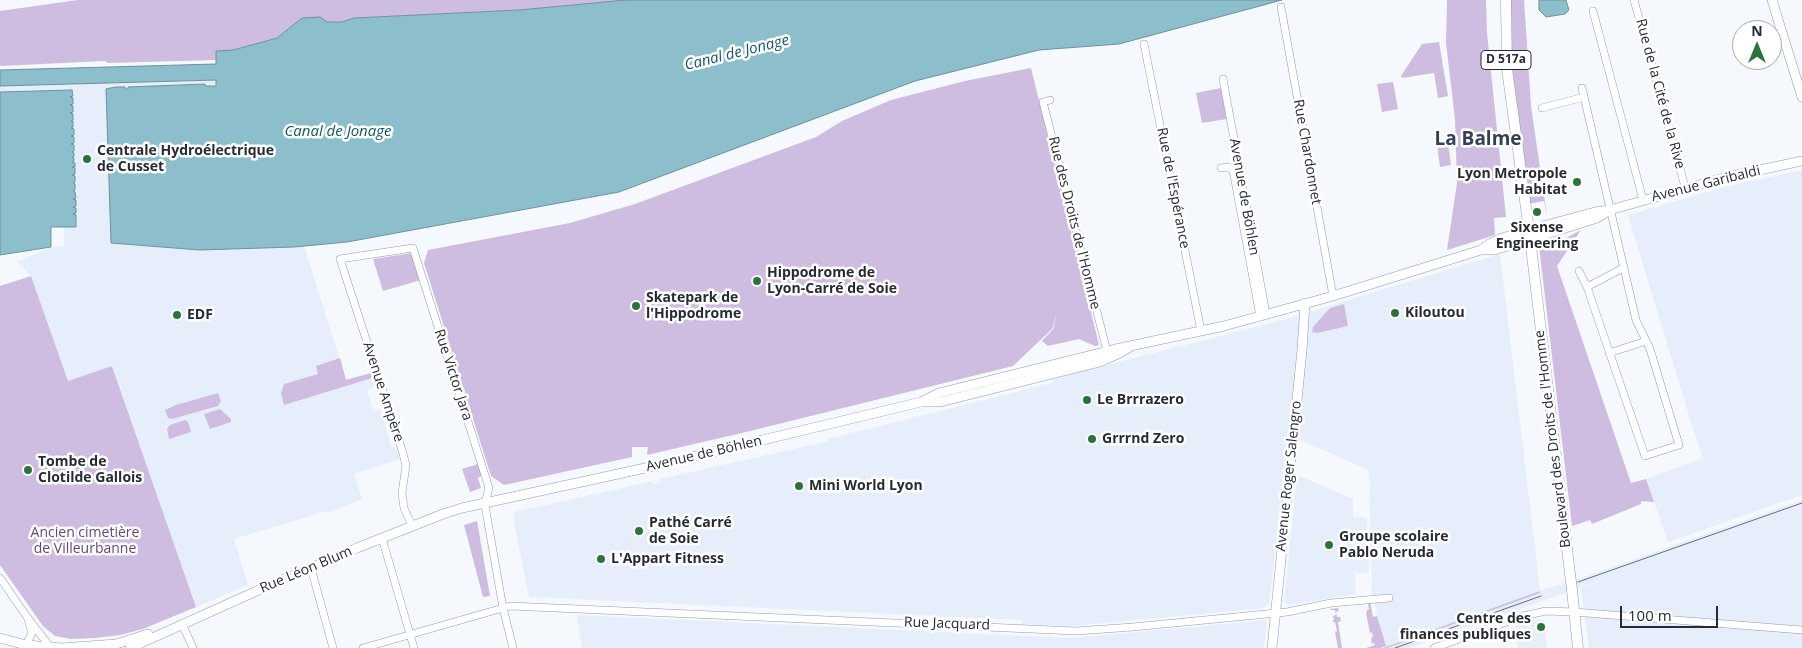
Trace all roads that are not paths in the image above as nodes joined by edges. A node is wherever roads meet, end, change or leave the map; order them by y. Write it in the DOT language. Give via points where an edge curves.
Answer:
graph roads {
  1 [pos="1506,0"];
  2 [pos="1634,0"];
  3 [pos="1772,0"];
  4 [pos="1281,8"];
  5 [pos="1593,11"];
  6 [pos="1144,44"];
  7 [pos="1224,79"];
  8 [pos="1582,88"];
  9 [pos="1584,97"];
  10 [pos="1802,97"];
  11 [pos="1050,100"];
  12 [pos="1542,108"];
  13 [pos="1802,161"];
  14 [pos="1221,168"];
  15 [pos="1686,188"];
  16 [pos="1643,200"];
  17 [pos="1610,210"];
  18 [pos="1529,234"];
  19 [pos="340,259"];
  20 [pos="1623,268"];
  21 [pos="1580,272"];
  22 [pos="1587,287"];
  23 [pos="1334,296"];
  24 [pos="1305,304"];
  25 [pos="1263,315"];
  26 [pos="1201,331"];
  27 [pos="1646,341"];
  28 [pos="1130,347"];
  29 [pos="1103,352"];
  30 [pos="1609,353"];
  31 [pos="1083,366"];
  32 [pos="921,402"];
  33 [pos="485,503"];
  34 [pos="412,526"];
  35 [pos="382,538"];
  36 [pos="311,568"];
  37 [pos="0,578"];
  38 [pos="1389,598"];
  39 [pos="503,608"];
  40 [pos="1574,612"];
  41 [pos="1274,613"];
  42 [pos="27,617"];
  43 [pos="182,624"];
  44 [pos="1802,630"];
  45 [pos="410,634"];
  46 [pos="0,638"];
  47 [pos="1454,644"];
  48 [pos="28,647"];
  49 [pos="102,647"];
  50 [pos="51,648"];
  51 [pos="130,648"];
  52 [pos="193,648"];
  53 [pos="333,648"];
  54 [pos="363,648"];
  55 [pos="414,648"];
  56 [pos="514,648"];
  57 [pos="1272,648"];
  58 [pos="1434,648"];
  59 [pos="1578,648"];
  1 -- 18 [label="main road, D 517a" via="1507,69"];
  2 -- 15 [label="street, Rue de la Cité de la Rive"];
  3 -- 10 [label="main road"];
  4 -- 23 [label="street, Rue Chardonnet"];
  5 -- 16 [label="street"];
  6 -- 26 [label="street, Rue de l'Espérance"];
  7 -- 25 [label="street, Avenue de Böhlen"];
  8 -- 9 [label="street"];
  9 -- 12 [label="street"];
  9 -- 17 [label="street"];
  11 -- 29 [label="street, Rue des Droits de l'Homme" via="1042,102"];
  13 -- 15 [label="main road, Avenue Garibaldi"];
  14 -- 25 [label="street" via="1232,169 1234,175"];
  15 -- 16 [label="main road, Avenue Garibaldi"];
  16 -- 17 [label="main road, Avenue Garibaldi"];
  17 -- 18 [label="main road, Avenue Garibaldi" via="1592,220"];
  17 -- 20 [label="street"];
  18 -- 23 [label="main road, Avenue Garibaldi" via="1494,250 1481,250"];
  18 -- 40 [label="main road, Boulevard des Droits de l'Homme"];
  19 -- 33 [label="street, Rue Victor Jara" via="413,248 489,488"];
  19 -- 34 [label="street, Avenue Ampère" via="402,450 406,465 402,493"];
  20 -- 22 [label="street"];
  20 -- 27 [label="street" via="1636,320"];
  21 -- 22 [label="street"];
  22 -- 30 [label="street"];
  23 -- 24 [label="main road, Avenue Garibaldi"];
  24 -- 25 [label="main road, Avenue de Böhlen"];
  24 -- 41 [label="main road, Avenue Roger Salengro"];
  25 -- 26 [label="main road, Avenue de Böhlen"];
  26 -- 28 [label="main road, Avenue de Böhlen"];
  27 -- 30 [label="street"];
  27 -- 30 [label="street" via="1679,444 1645,456"];
  28 -- 29 [label="main road, Avenue de Böhlen"];
  28 -- 31 [label="main road, Avenue de Böhlen" via="1100,362"];
  29 -- 31 [label="main road, Avenue de Böhlen"];
  29 -- 32 [label="main road, Avenue de Böhlen" via="939,393"];
  31 -- 32 [label="main road, Avenue de Böhlen" via="940,402"];
  32 -- 33 [label="main road, Avenue de Böhlen"];
  33 -- 34 [label="main road, Rue Léon Blum"];
  33 -- 39 [label="street, Rue Victor Jara"];
  34 -- 35 [label="main road, Rue Léon Blum"];
  35 -- 36 [label="main road, Rue Léon Blum"];
  35 -- 45 [label="street"];
  36 -- 43 [label="main road, Rue Léon Blum"];
  36 -- 53 [label="street"];
  37 -- 42 [label="street"];
  38 -- 41 [label="street, Rue Jacquard" via="1331,603"];
  39 -- 41 [label="street, Rue Jacquard" via="1076,631"];
  39 -- 45 [label="street, Rue Jacquard"];
  39 -- 56 [label="street, Rue Victor Jara"];
  40 -- 44 [label="street"];
  40 -- 47 [label="street" via="1530,614"];
  40 -- 59 [label="main road, Boulevard des Droits de l'Homme"];
  41 -- 57 [label="main road, Avenue Roger Salengro"];
  42 -- 48 [label="street" via="32,633"];
  42 -- 50 [label="street"];
  43 -- 49 [label="main road"];
  43 -- 51 [label="main road, Rue Léon Blum"];
  43 -- 52 [label="street"];
  45 -- 54 [label="street, Rue Jacquard"];
  45 -- 55 [label="street"];
  46 -- 48 [label="main road"];
  47 -- 58 [label="street"];
  48 -- 50 [label="main road"];
  49 -- 50 [label="main road"];
}
